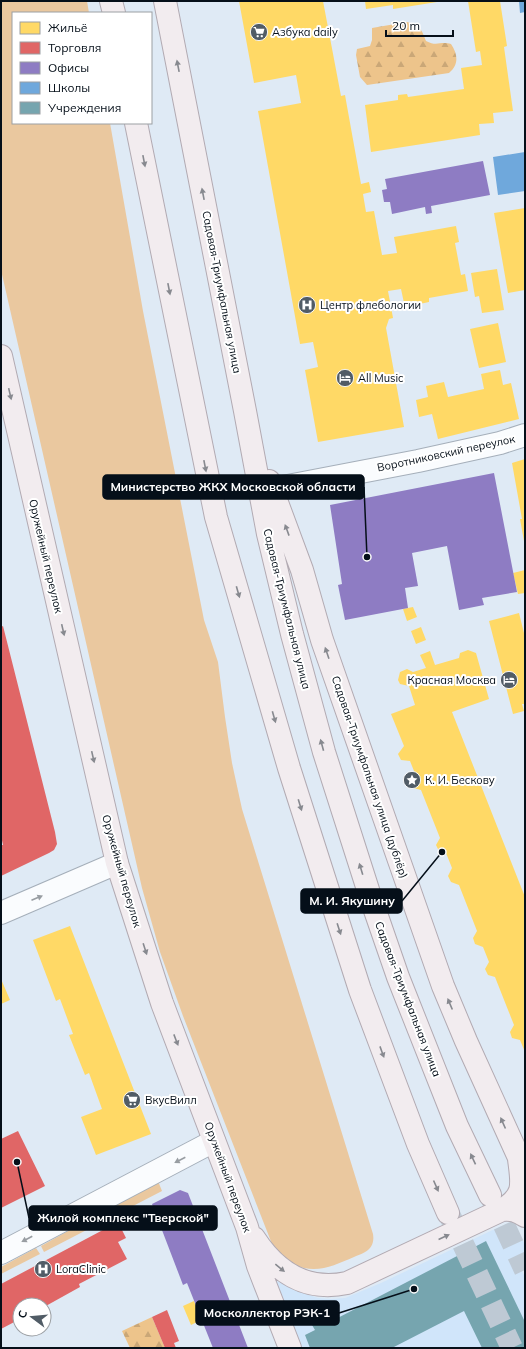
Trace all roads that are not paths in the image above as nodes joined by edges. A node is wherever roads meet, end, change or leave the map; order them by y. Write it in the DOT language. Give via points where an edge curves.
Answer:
graph roads {
  1 [pos="111,1"];
  2 [pos="165,1"];
  3 [pos="114,12"];
  4 [pos="136,124"];
  5 [pos="1,356"];
  6 [pos="246,411"];
  7 [pos="525,435"];
  8 [pos="272,489"];
  9 [pos="117,863"];
  10 [pos="1,913"];
  11 [pos="214,1141"];
  12 [pos="522,1165"];
  13 [pos="496,1202"];
  14 [pos="448,1213"];
  15 [pos="525,1216"];
  16 [pos="247,1227"];
  17 [pos="1,1253"];
  18 [pos="290,1348"];
  1 -- 3 [label="main road"];
  6 -- 2 [label="main road, Садовая-Триумфальная улица, one-way"];
  4 -- 14 [label="main road, one-way" via="216,517 289,768 360,990 418,1144"];
  5 -- 9 [label="main road, Оружейный переулок, one-way"];
  6 -- 8 [label="main road, Садовая-Триумфальная улица (дублёр)"];
  13 -- 6 [label="main road, Садовая-Триумфальная улица, one-way" via="457,1126 398,976 324,752 268,534"];
  7 -- 8 [label="street, Воротниковский переулок" via="418,461"];
  12 -- 8 [label="main road, Садовая-Триумфальная улица (дублёр), one-way" via="443,986 322,640 302,570"];
  10 -- 9 [label="street, one-way"];
  9 -- 11 [label="main road, Оружейный переулок, one-way" via="162,1003"];
  11 -- 16 [label="main road, Оружейный переулок"];
  11 -- 17 [label="street, one-way"];
  12 -- 13 [label="main road, Садовая-Триумфальная улица (дублёр)" via="522,1181 516,1200"];
  13 -- 15 [label="main road"];
  16 -- 13 [label="main road, Садовая-Триумфальная улица (дублёр), one-way" via="262,1250 290,1276 322,1286 336,1285 347,1282"];
  16 -- 18 [label="main road, Оружейный переулок" via="258,1266"];
}
